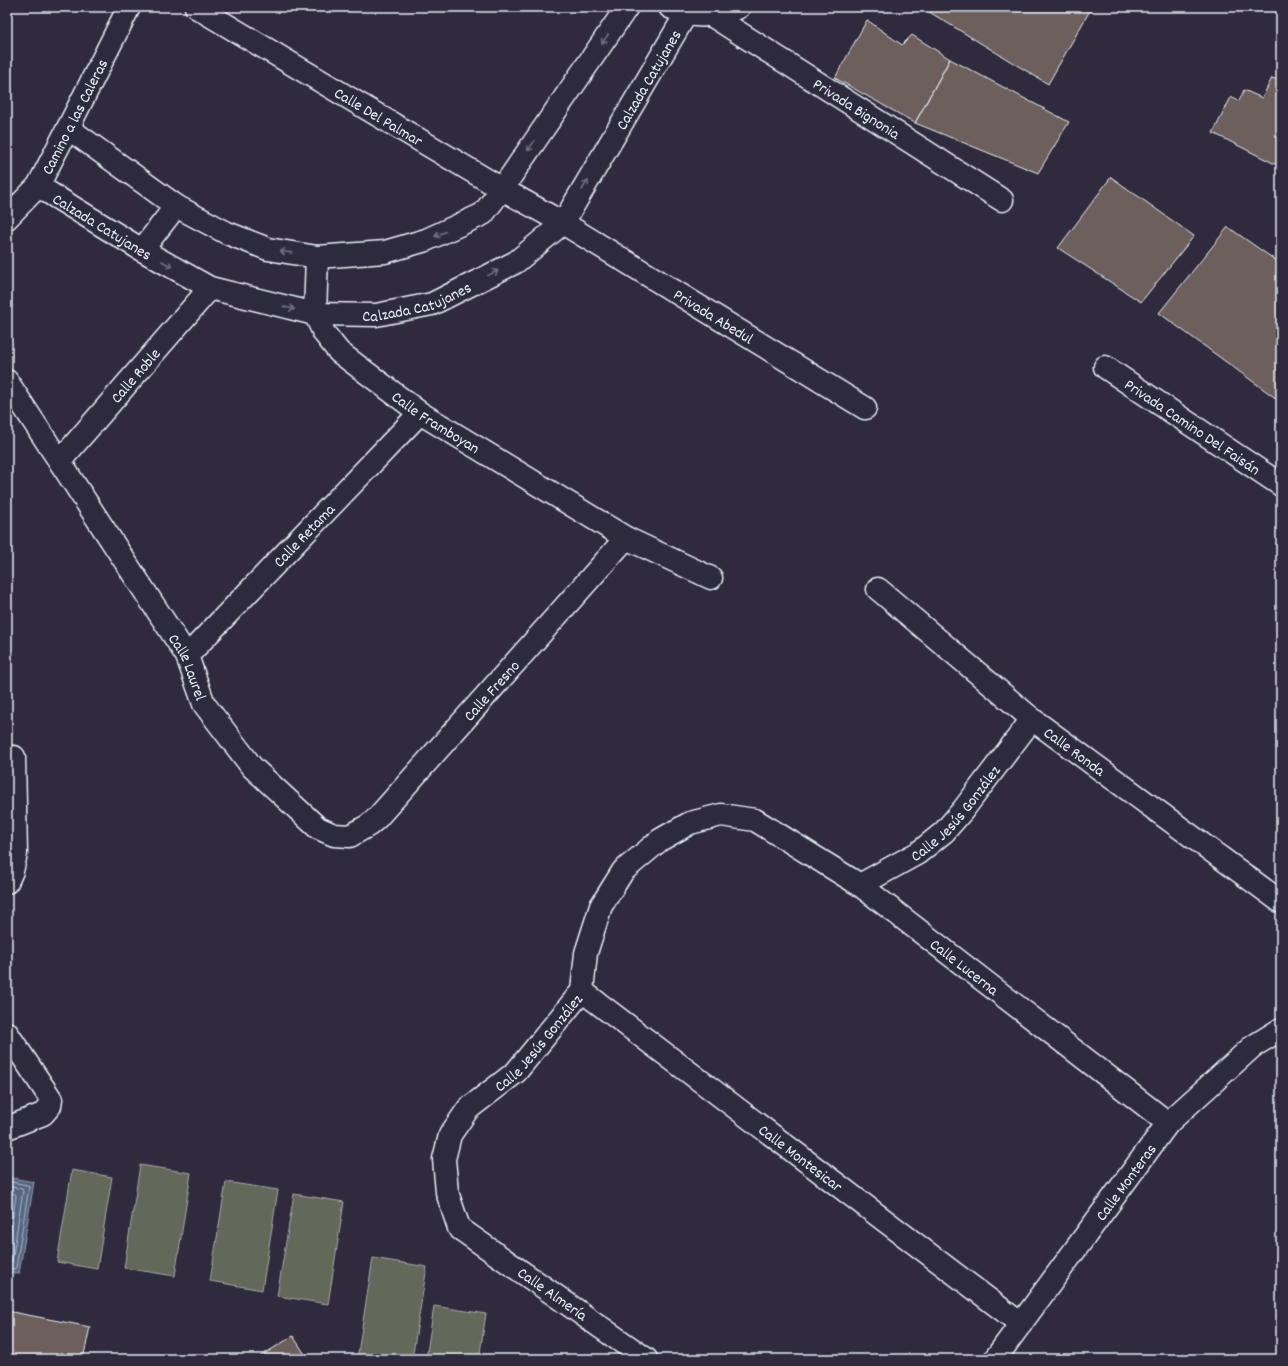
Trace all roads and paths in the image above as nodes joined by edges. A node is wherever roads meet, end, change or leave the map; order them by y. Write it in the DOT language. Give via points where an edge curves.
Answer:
graph roads {
  1 [pos="129,7"];
  2 [pos="196,7"];
  3 [pos="627,7"];
  4 [pos="739,7"];
  5 [pos="678,10"];
  6 [pos="711,15"];
  7 [pos="68,128"];
  8 [pos="38,186"];
  9 [pos="502,189"];
  10 [pos="1002,200"];
  11 [pos="176,206"];
  12 [pos="7,218"];
  13 [pos="563,223"];
  14 [pos="142,250"];
  15 [pos="317,257"];
  16 [pos="210,288"];
  17 [pos="315,314"];
  18 [pos="1106,367"];
  19 [pos="7,381"];
  20 [pos="865,408"];
  21 [pos="420,413"];
  22 [pos="60,461"];
  23 [pos="1281,485"];
  24 [pos="626,538"];
  25 [pos="711,578"];
  26 [pos="878,589"];
  27 [pos="187,656"];
  28 [pos="1032,719"];
  29 [pos="14,758"];
  30 [pos="754,820"];
  31 [pos="350,836"];
  32 [pos="7,882"];
  33 [pos="860,886"];
  34 [pos="1281,902"];
  35 [pos="582,991"];
  36 [pos="1281,1030"];
  37 [pos="7,1033"];
  38 [pos="1168,1123"];
  39 [pos="7,1128"];
  40 [pos="459,1228"];
  41 [pos="1021,1324"];
  42 [pos="646,1359"];
  43 [pos="995,1359"];
  1 -- 7 [label="street, Camino a las Caleras"];
  2 -- 9 [label="street, Calle Del Palmar"];
  3 -- 9 [label="street, one-way"];
  4 -- 6 [label="street"];
  5 -- 6 [label="street"];
  13 -- 5 [label="street, Calzada Catujanes, one-way"];
  6 -- 10 [label="street, Privada Bignonia"];
  7 -- 8 [label="street, Camino a las Caleras"];
  7 -- 11 [label="street"];
  8 -- 12 [label="street, Camino a las Caleras"];
  8 -- 14 [label="street, Calzada Catujanes"];
  9 -- 13 [label="street, Calle Del Palmar"];
  9 -- 15 [label="street, one-way" via="483,214 426,240 385,252"];
  11 -- 14 [label="street"];
  15 -- 11 [label="street, one-way" via="268,249 227,233"];
  17 -- 13 [label="street, Calzada Catujanes, one-way" via="376,315 432,304 516,262"];
  13 -- 20 [label="street, Privada Abedul"];
  14 -- 16 [label="street, Calzada Catujanes, one-way"];
  15 -- 17 [label="street, Calle Framboyan"];
  16 -- 17 [label="street, Calzada Catujanes, one-way"];
  16 -- 22 [label="street, Calle Roble"];
  17 -- 21 [label="street, Calle Framboyan" via="324,333 338,352"];
  18 -- 23 [label="street, Privada Camino Del Faisán"];
  19 -- 22 [label="street, Calle Laurel"];
  21 -- 24 [label="street, Calle Framboyan"];
  21 -- 27 [label="street, Calle Retama"];
  22 -- 27 [label="street, Calle Laurel"];
  24 -- 25 [label="street, Calle Framboyan"];
  24 -- 31 [label="street, Calle Fresno" via="377,818"];
  26 -- 28 [label="street, Calle Ronda"];
  27 -- 31 [label="street, Calle Laurel" via="204,704 252,767 318,828 334,835"];
  28 -- 33 [label="street, Calle Jesús González" via="964,810 944,832 918,853"];
  28 -- 34 [label="street, Calle Ronda"];
  29 -- 32 [label="street" via="16,854"];
  30 -- 33 [label="street, Calle Lucerna"];
  30 -- 35 [label="street, Calle Jesús González" via="721,815 690,823 660,840 623,871 601,906 586,953"];
  33 -- 38 [label="street, Calle Lucerna"];
  35 -- 40 [label="street, Calle Jesús González" via="516,1072 468,1109 450,1134 444,1159 447,1192"];
  35 -- 41 [label="street, Calle Montesicar"];
  36 -- 38 [label="street, Calle Monteras" via="1252,1047"];
  37 -- 39 [label="street" via="51,1098 50,1106 43,1114"];
  38 -- 41 [label="street, Calle Monteras"];
  40 -- 42 [label="street, Calle Almería"];
  41 -- 43 [label="street, Calle Monteras"];
}
